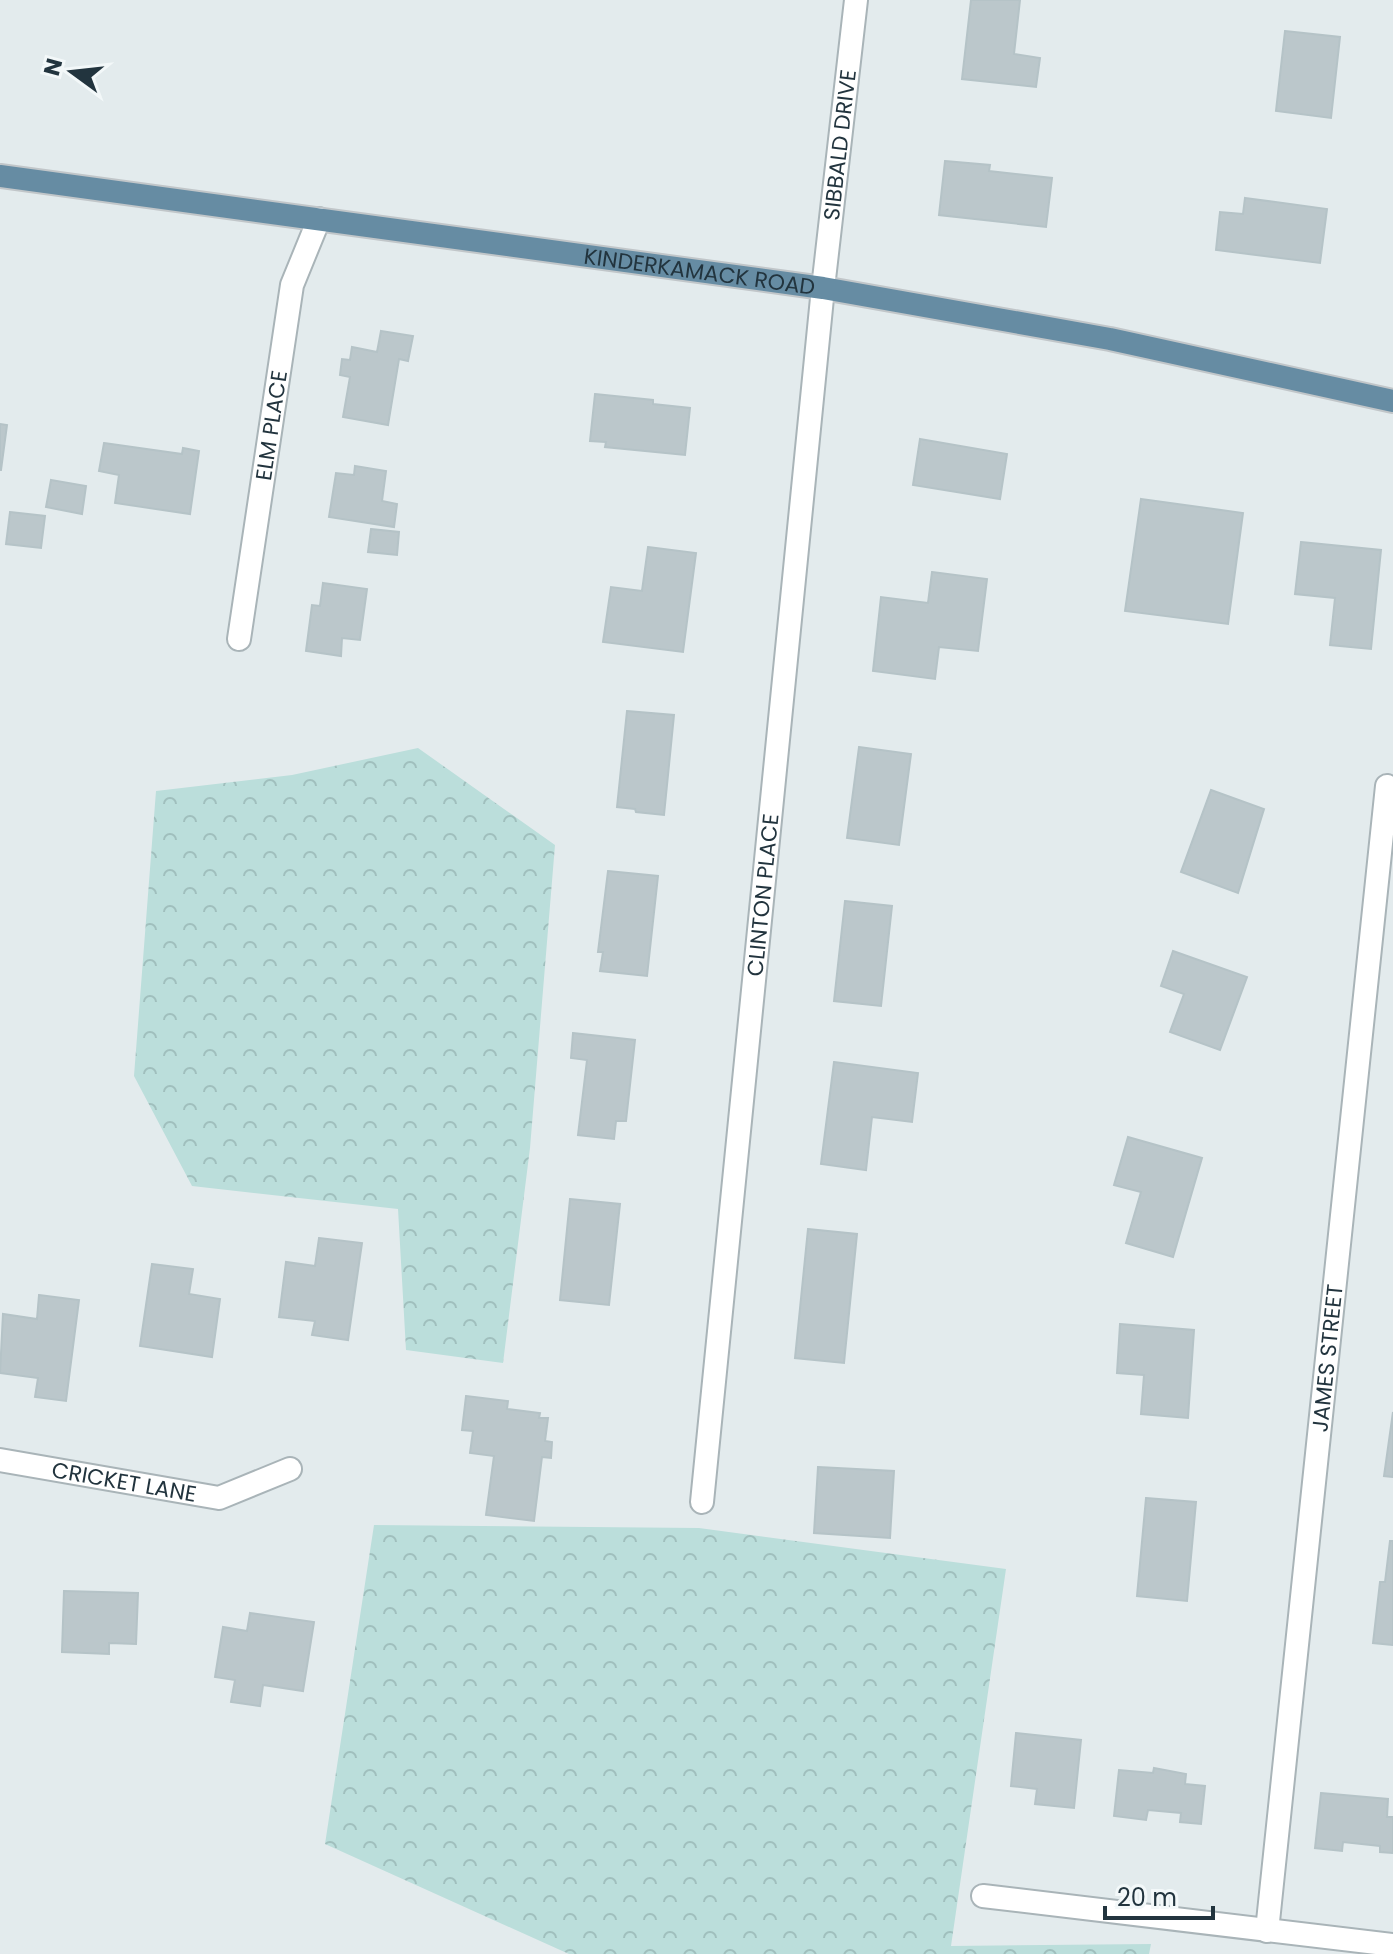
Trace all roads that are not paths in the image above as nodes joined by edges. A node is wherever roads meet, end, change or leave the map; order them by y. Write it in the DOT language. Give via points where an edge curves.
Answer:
graph roads {
  1 [pos="856,0"];
  2 [pos="0,176"];
  3 [pos="319,219"];
  4 [pos="823,288"];
  5 [pos="1393,401"];
  6 [pos="239,639"];
  7 [pos="1387,786"];
  8 [pos="0,1460"];
  9 [pos="290,1469"];
  10 [pos="702,1502"];
  11 [pos="983,1896"];
  12 [pos="1267,1931"];
  13 [pos="1393,1945"];
  1 -- 4 [label="street, SIBBALD DRIVE"];
  2 -- 3 [label="main road, KINDERKAMACK ROAD"];
  3 -- 4 [label="main road, KINDERKAMACK ROAD"];
  3 -- 6 [label="street, ELM PLACE" via="292,285"];
  4 -- 5 [label="main road, KINDERKAMACK ROAD" via="1110,339"];
  4 -- 10 [label="street, CLINTON PLACE"];
  7 -- 12 [label="street, JAMES STREET"];
  8 -- 9 [label="street, CRICKET LANE" via="219,1498"];
  11 -- 12 [label="street"];
  12 -- 13 [label="street"];
}
